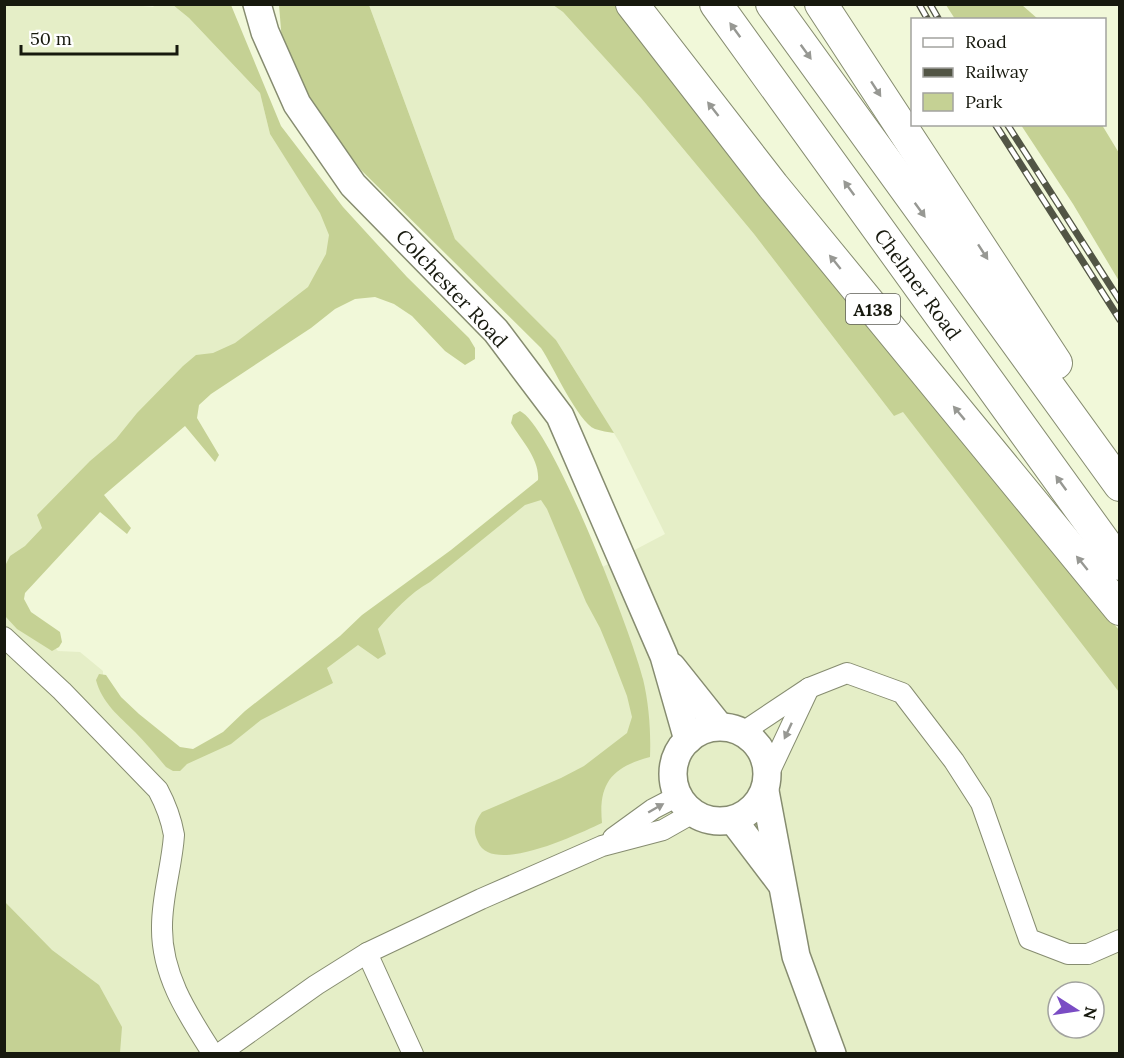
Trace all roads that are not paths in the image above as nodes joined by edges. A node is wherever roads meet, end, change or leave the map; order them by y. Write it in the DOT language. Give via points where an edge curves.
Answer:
graph roads {
  1 [pos="256,4"];
  2 [pos="268,4"];
  3 [pos="632,4"];
  4 [pos="716,4"];
  5 [pos="772,4"];
  6 [pos="821,4"];
  7 [pos="265,32"];
  8 [pos="1119,460"];
  9 [pos="1119,485"];
  10 [pos="1119,564"];
  11 [pos="1119,609"];
  12 [pos="4,637"];
  13 [pos="664,656"];
  14 [pos="809,688"];
  15 [pos="731,729"];
  16 [pos="688,740"];
  17 [pos="766,783"];
  18 [pos="686,805"];
  19 [pos="732,820"];
  20 [pos="784,887"];
  21 [pos="1119,940"];
  22 [pos="367,953"];
  23 [pos="213,1053"];
  24 [pos="219,1053"];
  25 [pos="413,1053"];
  26 [pos="832,1053"];
  1 -- 7 [label="main road, Colchester Road"];
  2 -- 7 [label="main road, Colchester Road"];
  11 -- 3 [label="main road, A138, one-way" via="788,204"];
  10 -- 4 [label="main road, Chelmer Road / A138, one-way"];
  5 -- 9 [label="main road, one-way"];
  6 -- 8 [label="main road, one-way"];
  7 -- 13 [label="main road, Colchester Road" via="297,105 353,185 496,331 560,416"];
  12 -- 23 [label="street" via="63,691 158,790 166,805 174,835 162,928 165,958 186,1012"];
  13 -- 15 [label="main road, Colchester Road"];
  13 -- 16 [label="main road, Colchester Road"];
  14 -- 15 [label="street"];
  14 -- 17 [label="street, one-way"];
  14 -- 21 [label="street" via="848,673 902,693 981,803 1029,939 1068,954 1088,954"];
  15 -- 16 [label="main road" via="696,733"];
  15 -- 17 [label="main road" via="756,742 762,752"];
  16 -- 18 [label="main road" via="677,755 673,772"];
  17 -- 19 [label="main road" via="756,805"];
  17 -- 20 [label="main road"];
  18 -- 19 [label="main road" via="716,821"];
  18 -- 22 [label="street" via="653,809 602,846"];
  19 -- 20 [label="main road"];
  20 -- 26 [label="main road" via="796,956"];
  22 -- 24 [label="street"];
  22 -- 25 [label="street"];
}
